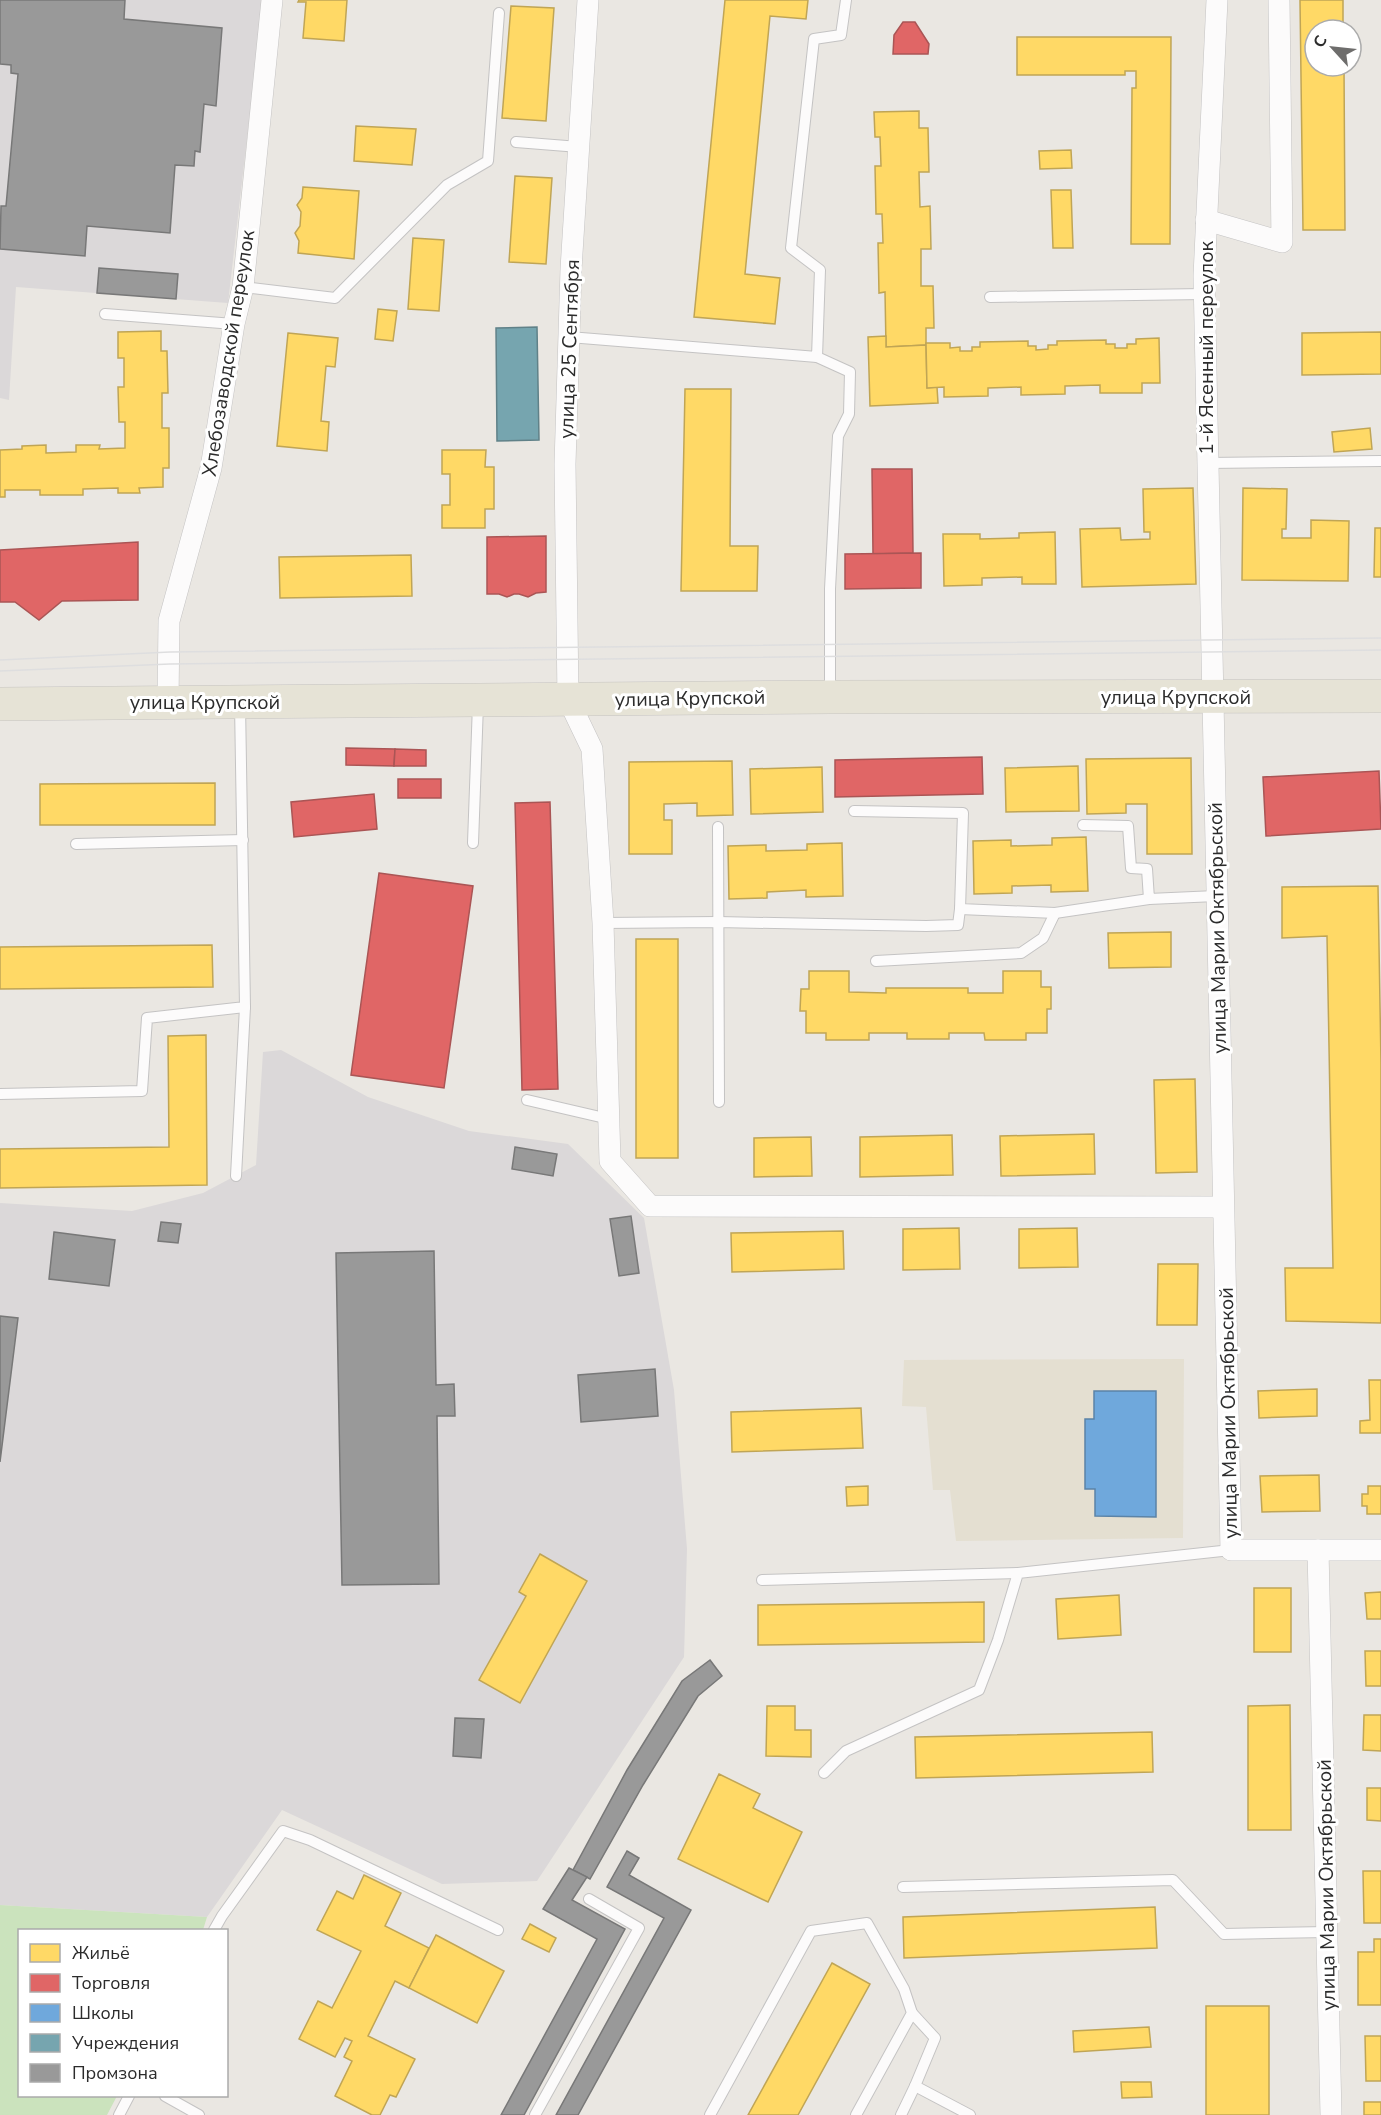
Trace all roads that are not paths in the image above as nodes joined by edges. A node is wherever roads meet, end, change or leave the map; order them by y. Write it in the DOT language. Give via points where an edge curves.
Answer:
graph roads {
  1 [pos="272,0"];
  2 [pos="588,0"];
  3 [pos="846,0"];
  4 [pos="1217,0"];
  5 [pos="1279,0"];
  6 [pos="499,13"];
  7 [pos="516,142"];
  8 [pos="579,147"];
  9 [pos="1206,220"];
  10 [pos="243,287"];
  11 [pos="1204,294"];
  12 [pos="990,297"];
  13 [pos="105,314"];
  14 [pos="234,324"];
  15 [pos="569,337"];
  16 [pos="817,357"];
  17 [pos="1381,461"];
  18 [pos="1207,463"];
  19 [pos="1381,696"];
  20 [pos="831,697"];
  21 [pos="1212,697"];
  22 [pos="568,699"];
  23 [pos="240,701"];
  24 [pos="478,701"];
  25 [pos="168,702"];
  26 [pos="0,704"];
  27 [pos="854,811"];
  28 [pos="1083,825"];
  29 [pos="718,826"];
  30 [pos="243,840"];
  31 [pos="473,843"];
  32 [pos="76,844"];
  33 [pos="1216,896"];
  34 [pos="1149,899"];
  35 [pos="960,909"];
  36 [pos="1055,913"];
  37 [pos="718,922"];
  38 [pos="603,923"];
  39 [pos="876,961"];
  40 [pos="245,1007"];
  41 [pos="0,1094"];
  42 [pos="527,1100"];
  43 [pos="719,1102"];
  44 [pos="609,1119"];
  45 [pos="236,1176"];
  46 [pos="1223,1207"];
  47 [pos="1231,1550"];
  48 [pos="1317,1550"];
  49 [pos="1381,1550"];
  50 [pos="1018,1573"];
  51 [pos="762,1580"];
  52 [pos="824,1773"];
  53 [pos="903,1887"];
  54 [pos="589,1899"];
  55 [pos="215,1929"];
  56 [pos="498,1930"];
  57 [pos="1327,1932"];
  58 [pos="912,2013"];
  59 [pos="915,2086"];
  60 [pos="128,2097"];
  61 [pos="167,2097"];
  62 [pos="119,2115"];
  63 [pos="199,2115"];
  64 [pos="535,2115"];
  65 [pos="710,2115"];
  66 [pos="856,2115"];
  67 [pos="901,2115"];
  68 [pos="970,2115"];
  69 [pos="1331,2115"];
  1 -- 10 [label="street, Хлебозаводской переулок"];
  2 -- 8 [label="street, улица 25 Сентября"];
  3 -- 16 [label="lane" via="841,36 814,39 791,248 820,270"];
  4 -- 9 [label="street, 1-й Ясенный переулок"];
  5 -- 9 [label="street" via="1282,242"];
  6 -- 10 [label="lane" via="488,161 447,185 335,298"];
  7 -- 8 [label="lane"];
  8 -- 15 [label="street, улица 25 Сентября"];
  9 -- 11 [label="street, 1-й Ясенный переулок"];
  10 -- 14 [label="street, Хлебозаводской переулок"];
  11 -- 12 [label="lane"];
  11 -- 18 [label="street, 1-й Ясенный переулок"];
  13 -- 14 [label="lane"];
  14 -- 25 [label="street, Хлебозаводской переулок" via="211,468 169,621"];
  15 -- 16 [label="lane"];
  15 -- 22 [label="street, улица 25 Сентября" via="565,464"];
  16 -- 20 [label="lane" via="850,372 849,414 838,436 830,589"];
  17 -- 18 [label="lane"];
  18 -- 21 [label="street, 1-й Ясенный переулок"];
  19 -- 21 [label="main road, улица Крупской"];
  20 -- 21 [label="main road, улица Крупской"];
  20 -- 22 [label="main road, улица Крупской"];
  21 -- 33 [label="street, улица Марии Октябрьской"];
  22 -- 24 [label="main road, улица Крупской"];
  22 -- 38 [label="street" via="592,749"];
  23 -- 24 [label="main road, улица Крупской"];
  23 -- 25 [label="main road, улица Крупской"];
  23 -- 30 [label="lane"];
  24 -- 31 [label="lane"];
  25 -- 26 [label="main road, улица Крупской"];
  27 -- 35 [label="lane" via="963,813"];
  28 -- 34 [label="lane" via="1128,826 1131,868 1147,869"];
  29 -- 37 [label="lane"];
  30 -- 32 [label="lane"];
  30 -- 40 [label="lane"];
  33 -- 34 [label="lane"];
  33 -- 46 [label="street, улица Марии Октябрьской"];
  34 -- 36 [label="lane"];
  35 -- 36 [label="lane"];
  35 -- 37 [label="lane" via="958,925"];
  36 -- 39 [label="lane" via="1043,938 1022,953"];
  37 -- 38 [label="lane"];
  37 -- 43 [label="lane"];
  38 -- 44 [label="street"];
  40 -- 41 [label="lane" via="147,1018 142,1091"];
  40 -- 45 [label="lane"];
  42 -- 44 [label="lane"];
  44 -- 46 [label="street" via="610,1161 650,1206"];
  46 -- 47 [label="street, улица Марии Октябрьской"];
  47 -- 48 [label="street, улица Марии Октябрьской"];
  47 -- 50 [label="lane"];
  48 -- 49 [label="street"];
  48 -- 57 [label="street, улица Марии Октябрьской"];
  50 -- 51 [label="lane"];
  50 -- 52 [label="lane" via="979,1690 846,1751"];
  53 -- 57 [label="lane" via="1173,1880 1224,1934"];
  54 -- 64 [label="lane" via="639,1928"];
  55 -- 56 [label="lane" via="283,1831 310,1840"];
  57 -- 69 [label="street, улица Марии Октябрьской"];
  58 -- 59 [label="lane" via="935,2038"];
  58 -- 65 [label="lane" via="904,1989 867,1923 811,1931"];
  58 -- 66 [label="lane"];
  59 -- 67 [label="lane"];
  59 -- 68 [label="lane"];
  60 -- 62 [label="lane"];
  61 -- 63 [label="lane"];
}
